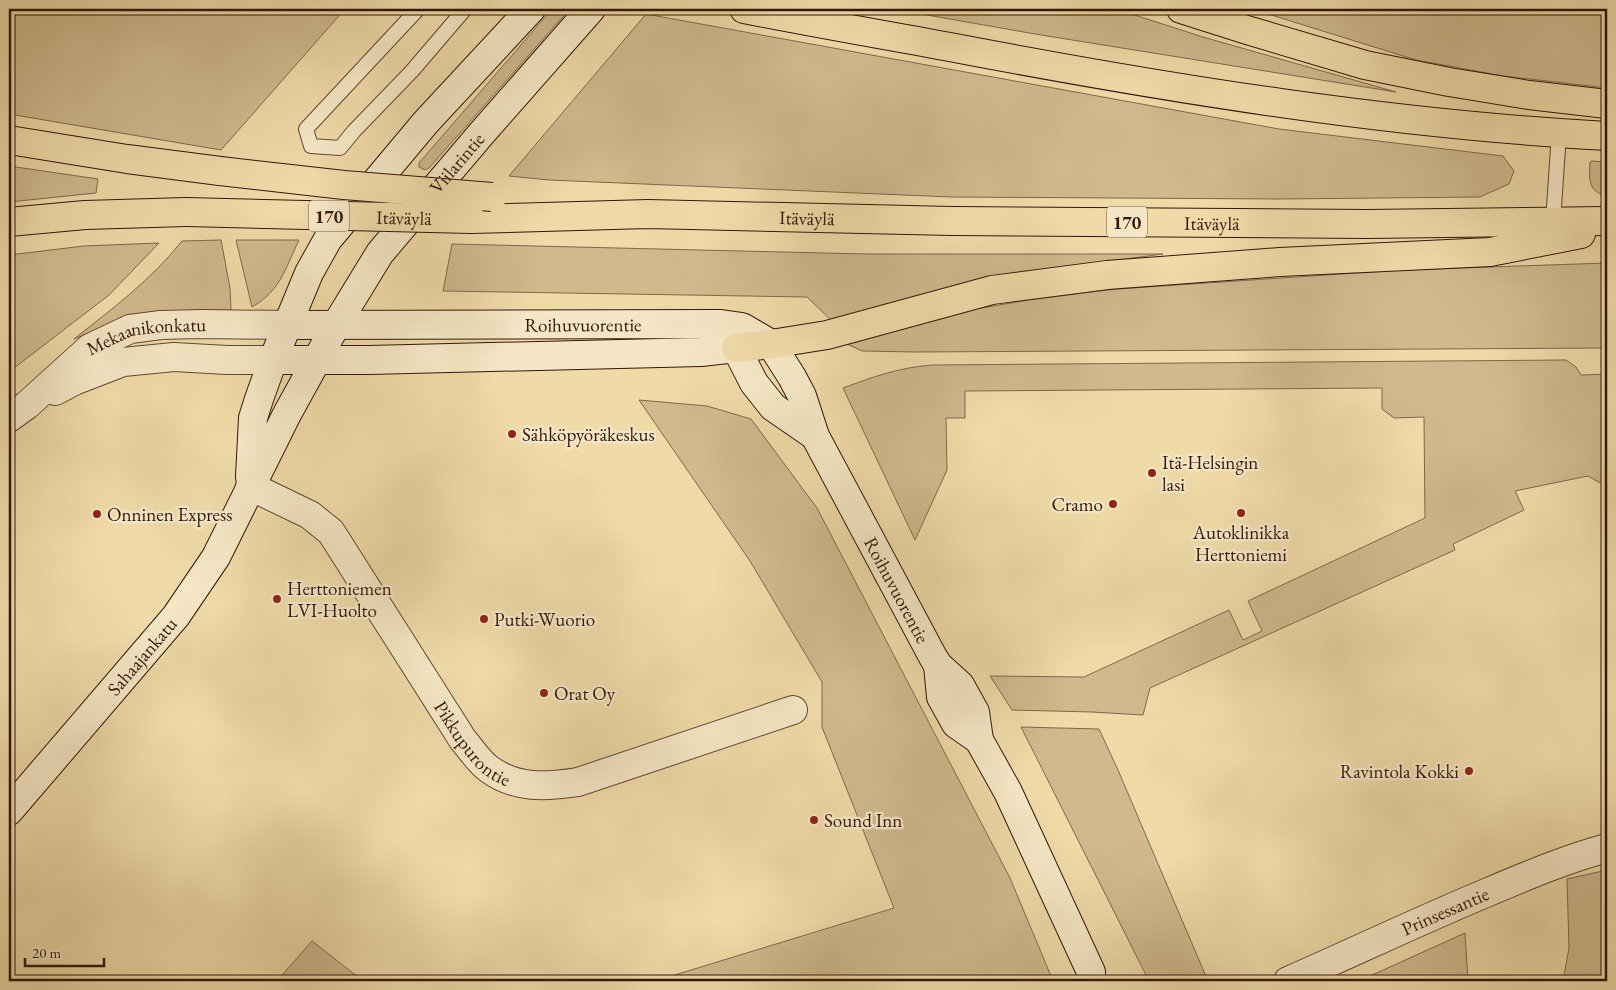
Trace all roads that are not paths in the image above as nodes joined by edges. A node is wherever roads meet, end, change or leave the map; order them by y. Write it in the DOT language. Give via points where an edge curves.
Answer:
graph roads {
  1 [pos="418,9"];
  2 [pos="465,9"];
  3 [pos="531,9"];
  4 [pos="591,9"];
  5 [pos="744,9"];
  6 [pos="1181,9"];
  7 [pos="1607,104"];
  8 [pos="1559,133"];
  9 [pos="1607,136"];
  10 [pos="9,140"];
  11 [pos="648,214"];
  12 [pos="1607,221"];
  13 [pos="9,222"];
  14 [pos="1553,222"];
  15 [pos="1607,228"];
  16 [pos="287,325"];
  17 [pos="336,325"];
  18 [pos="771,344"];
  19 [pos="736,348"];
  20 [pos="273,360"];
  21 [pos="316,360"];
  22 [pos="18,411"];
  23 [pos="815,436"];
  24 [pos="250,486"];
  25 [pos="793,710"];
  26 [pos="9,811"];
  27 [pos="1607,848"];
  28 [pos="1094,978"];
  29 [pos="1288,981"];
  1 -- 2 [label="lane" via="306,129 311,146 340,148"];
  3 -- 16 [label="main road" via="426,122 328,239 309,273"];
  4 -- 17 [label="main road, Viilarintie" via="380,253"];
  5 -- 8 [label="highway" via="1137,81 1341,112"];
  6 -- 7 [label="highway" via="1365,65 1449,82"];
  8 -- 9 [label="highway"];
  8 -- 14 [label="lane"];
  10 -- 11 [label="highway, bridge" via="220,172"];
  11 -- 13 [label="highway, Itäväylä / 170, bridge" via="471,219 186,212 86,215"];
  11 -- 14 [label="highway, Itäväylä / 170" via="952,221"];
  12 -- 14 [label="highway, Itäväylä / 170"];
  15 -- 18 [label="highway" via="1490,252 1280,262 1107,275 992,290 827,335"];
  16 -- 17 [label="main road, Roihuvuorentie"];
  16 -- 20 [label="main road, Sahaajankatu"];
  16 -- 22 [label="main road, Mekaanikonkatu" via="161,325 130,329 90,348"];
  17 -- 18 [label="main road, Roihuvuorentie" via="721,324 742,327"];
  17 -- 21 [label="main road, Viilarintie"];
  18 -- 19 [label="highway"];
  18 -- 23 [label="main road, Roihuvuorentie" via="802,396"];
  19 -- 21 [label="main road, Roihuvuorentie" via="702,352"];
  19 -- 23 [label="main road, Roihuvuorentie" via="754,383 773,407"];
  20 -- 21 [label="main road, Roihuvuorentie"];
  20 -- 22 [label="main road, Mekaanikonkatu" via="174,357 124,362 74,381"];
  20 -- 24 [label="main road, Sahaajankatu" via="253,418"];
  21 -- 24 [label="main road, Sahaajankatu"];
  23 -- 28 [label="main road, Roihuvuorentie" via="938,665 960,686 975,712 979,740 1008,792"];
  24 -- 25 [label="main road, Pikkupurontie" via="310,515 331,532 463,740 487,768 506,779 527,786 578,782"];
  24 -- 26 [label="main road, Sahaajankatu" via="216,557 176,616"];
  27 -- 29 [label="main road, Prinsessantie" via="1492,890"];
}
